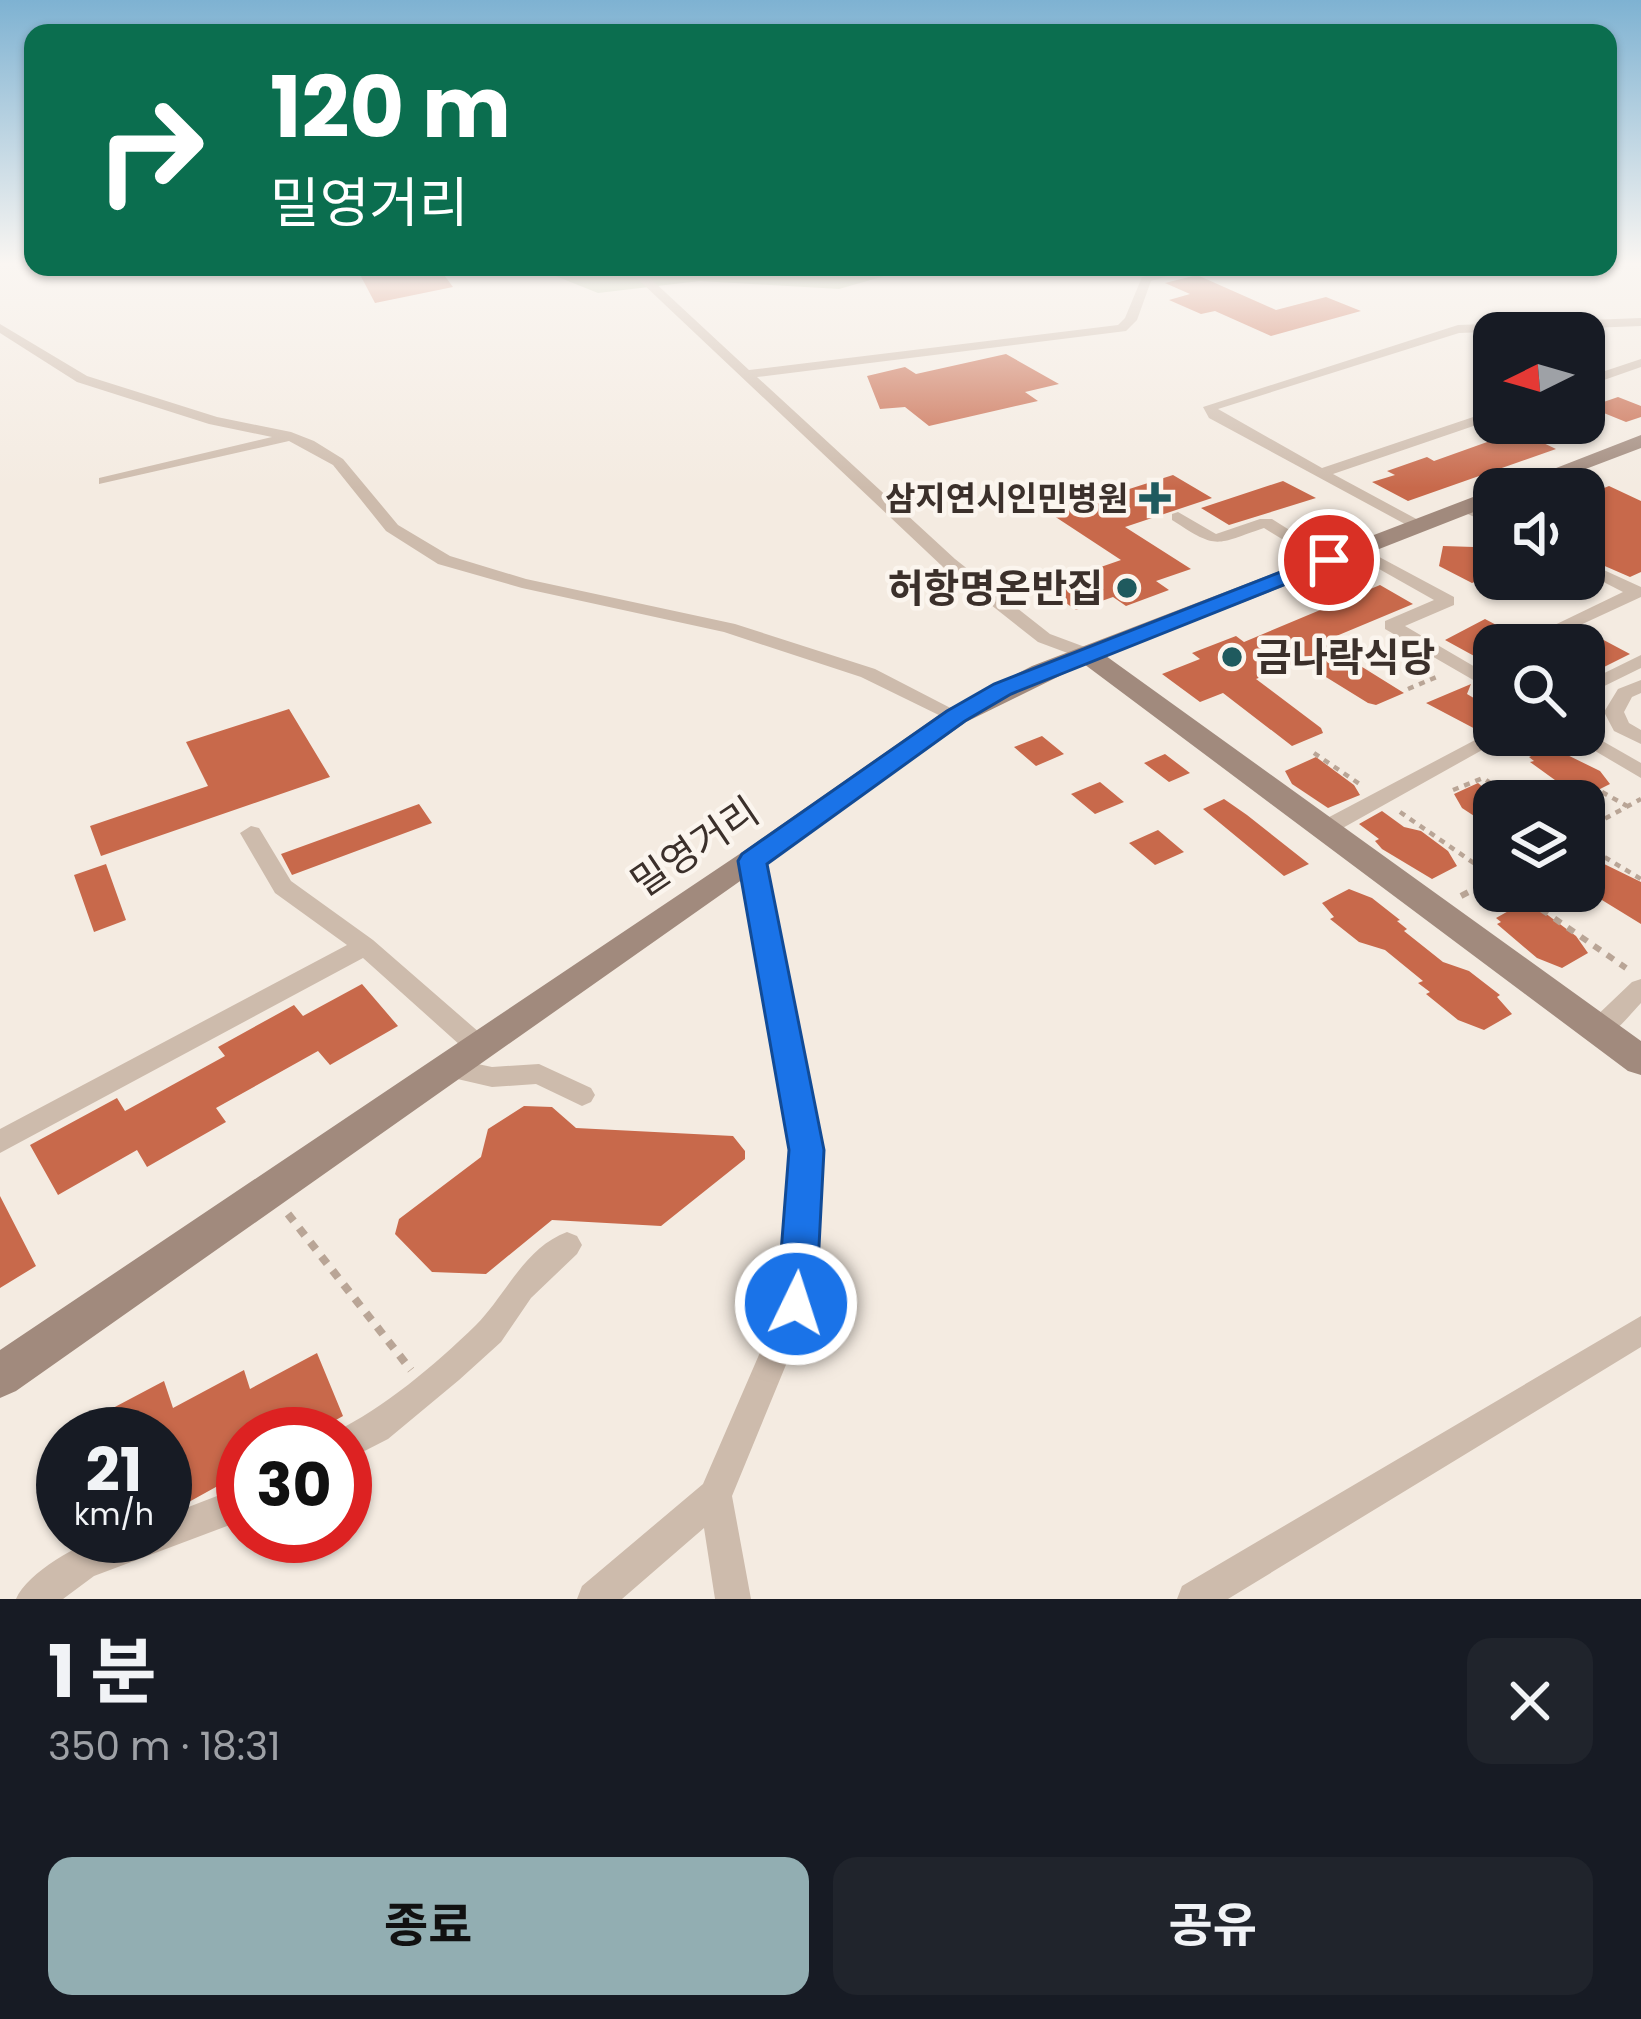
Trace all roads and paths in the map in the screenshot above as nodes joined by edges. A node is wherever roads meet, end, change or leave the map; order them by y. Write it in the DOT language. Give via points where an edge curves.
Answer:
graph roads {
  1 [pos="17,339"];
  2 [pos="708,339"];
  3 [pos="1035,339"];
  4 [pos="1427,339"];
  5 [pos="1641,363"];
  6 [pos="746,374"];
  7 [pos="1605,376"];
  8 [pos="1473,421"];
  9 [pos="290,436"];
  10 [pos="1641,441"];
  11 [pos="1569,468"];
  12 [pos="1321,473"];
  13 [pos="104,481"];
  14 [pos="1473,504"];
  15 [pos="1465,507"];
  16 [pos="1473,511"];
  17 [pos="1178,518"];
  18 [pos="1416,525"];
  19 [pos="1355,549"];
  20 [pos="1329,560"];
  21 [pos="1605,576"];
  22 [pos="1568,624"];
  23 [pos="1087,655"];
  24 [pos="1641,661"];
  25 [pos="1473,665"];
  26 [pos="1464,668"];
  27 [pos="1473,673"];
  28 [pos="1605,679"];
  29 [pos="1408,689"];
  30 [pos="1637,691"];
  31 [pos="956,716"];
  32 [pos="1641,738"];
  33 [pos="1473,749"];
  34 [pos="1605,751"];
  35 [pos="1314,753"];
  36 [pos="1641,772"];
  37 [pos="1473,782"];
  38 [pos="1453,790"];
  39 [pos="1605,794"];
  40 [pos="1381,799"];
  41 [pos="1641,799"];
  42 [pos="1627,806"];
  43 [pos="1605,818"];
  44 [pos="1324,829"];
  45 [pos="251,833"];
  46 [pos="1605,857"];
  47 [pos="752,861"];
  48 [pos="1473,863"];
  49 [pos="1641,879"];
  50 [pos="1473,889"];
  51 [pos="1435,910"];
  52 [pos="1545,912"];
  53 [pos="365,946"];
  54 [pos="1641,978"];
  55 [pos="1641,988"];
  56 [pos="1598,1030"];
  57 [pos="464,1058"];
  58 [pos="1641,1061"];
  59 [pos="582,1095"];
  60 [pos="0,1142"];
  61 [pos="270,1191"];
  62 [pos="567,1245"];
  63 [pos="1641,1330"];
  64 [pos="0,1376"];
  65 [pos="425,1388"];
  66 [pos="372,1431"];
  67 [pos="715,1496"];
  68 [pos="83,1563"];
  69 [pos="34,1599"];
  70 [pos="595,1599"];
  71 [pos="733,1599"];
  72 [pos="1196,1599"];
  1 -- 9 [label="street" via="82,379"];
  2 -- 6 [label="street"];
  3 -- 6 [label="street"];
  4 -- 12 [label="street" via="1210,407"];
  5 -- 7 [label="street"];
  6 -- 23 [label="street" via="949,563 1044,638"];
  8 -- 12 [label="street"];
  9 -- 13 [label="street"];
  9 -- 31 [label="street" via="338,462 392,528 444,560 729,628 868,673"];
  10 -- 11 [label="main road"];
  12 -- 18 [label="street"];
  14 -- 15 [label="main road, 밀영거리"];
  15 -- 16 [label="street"];
  15 -- 18 [label="main road, 밀영거리"];
  17 -- 20 [label="street" via="1214,540 1266,522"];
  18 -- 19 [label="main road, 밀영거리"];
  19 -- 20 [label="main road, 밀영거리"];
  19 -- 26 [label="street" via="1448,601 1391,625"];
  20 -- 23 [label="main road, 밀영거리"];
  21 -- 22 [label="street" via="1637,592"];
  23 -- 31 [label="main road, 밀영거리"];
  23 -- 44 [label="main road"];
  24 -- 28 [label="street"];
  25 -- 26 [label="street"];
  26 -- 27 [label="street"];
  26 -- 29 [label="path"];
  28 -- 30 [label="street"];
  30 -- 32 [label="street" via="1615,705 1615,719"];
  31 -- 47 [label="main road, 밀영거리"];
  33 -- 40 [label="street"];
  34 -- 36 [label="street"];
  35 -- 40 [label="path"];
  37 -- 38 [label="path"];
  39 -- 42 [label="path"];
  40 -- 44 [label="street"];
  40 -- 48 [label="path"];
  41 -- 42 [label="path"];
  42 -- 43 [label="path"];
  44 -- 51 [label="main road"];
  45 -- 53 [label="street" via="283,887"];
  46 -- 49 [label="path"];
  47 -- 57 [label="main road, 밀영거리"];
  47 -- 67 [label="street" via="807,1150 796,1304"];
  50 -- 51 [label="path"];
  51 -- 56 [label="main road"];
  52 -- 54 [label="path"];
  53 -- 57 [label="street"];
  53 -- 60 [label="street"];
  55 -- 56 [label="street"];
  56 -- 58 [label="main road"];
  57 -- 59 [label="street" via="492,1077 538,1073"];
  57 -- 61 [label="main road, 밀영거리"];
  61 -- 64 [label="main road, 밀영거리"];
  61 -- 65 [label="path"];
  62 -- 65 [label="street" via="520,1288 490,1332"];
  63 -- 72 [label="street"];
  65 -- 66 [label="street"];
  67 -- 70 [label="street"];
  67 -- 71 [label="street"];
  68 -- 69 [label="street"];
}
